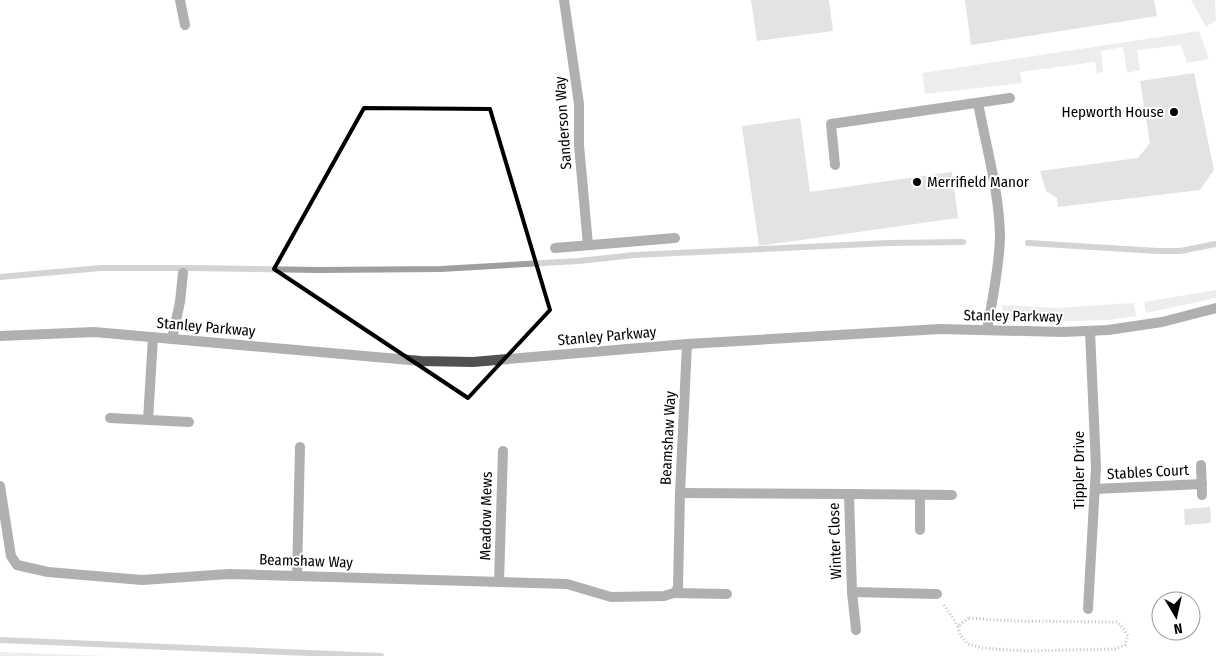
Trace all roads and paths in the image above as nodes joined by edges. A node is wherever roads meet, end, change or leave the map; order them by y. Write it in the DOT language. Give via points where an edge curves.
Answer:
graph roads {
  1 [pos="180,0"];
  2 [pos="564,0"];
  3 [pos="185,25"];
  4 [pos="1010,98"];
  5 [pos="978,103"];
  6 [pos="835,165"];
  7 [pos="675,238"];
  8 [pos="588,245"];
  9 [pos="555,248"];
  10 [pos="184,273"];
  11 [pos="1216,308"];
  12 [pos="986,330"];
  13 [pos="1090,331"];
  14 [pos="0,336"];
  15 [pos="153,337"];
  16 [pos="172,339"];
  17 [pos="687,344"];
  18 [pos="110,418"];
  19 [pos="148,420"];
  20 [pos="189,422"];
  21 [pos="300,447"];
  22 [pos="503,451"];
  23 [pos="1201,465"];
  24 [pos="1202,484"];
  25 [pos="0,486"];
  26 [pos="1095,489"];
  27 [pos="680,493"];
  28 [pos="849,494"];
  29 [pos="920,495"];
  30 [pos="952,495"];
  31 [pos="1202,495"];
  32 [pos="920,530"];
  33 [pos="297,576"];
  34 [pos="499,582"];
  35 [pos="852,592"];
  36 [pos="674,593"];
  37 [pos="727,594"];
  38 [pos="937,594"];
  39 [pos="1088,609"];
  40 [pos="958,626"];
  41 [pos="856,630"];
  1 -- 3 [label="street"];
  2 -- 8 [label="street, Sanderson Way" via="578,104"];
  4 -- 5 [label="street"];
  5 -- 6 [label="street" via="831,124"];
  5 -- 12 [label="street" via="1000,237"];
  7 -- 8 [label="street"];
  8 -- 9 [label="street"];
  10 -- 16 [label="street"];
  11 -- 13 [label="street, Stanley Parkway" via="1136,327"];
  12 -- 13 [label="street, Stanley Parkway"];
  12 -- 17 [label="street, Stanley Parkway" via="940,329"];
  13 -- 26 [label="street, Tippler Drive"];
  14 -- 15 [label="street, Stanley Parkway" via="94,332"];
  15 -- 16 [label="street, Stanley Parkway"];
  15 -- 19 [label="street"];
  16 -- 17 [label="street, Stanley Parkway" via="403,360 473,362"];
  17 -- 27 [label="street, Beamshaw Way"];
  18 -- 19 [label="street"];
  19 -- 20 [label="street"];
  21 -- 33 [label="street"];
  22 -- 34 [label="street, Meadow Mews"];
  23 -- 24 [label="street, Stables Court"];
  24 -- 26 [label="street, Stables Court"];
  24 -- 31 [label="street, Stables Court"];
  25 -- 33 [label="street, Beamshaw Way" via="11,556 17,565 48,572 142,580 229,574"];
  26 -- 39 [label="street, Tippler Drive"];
  27 -- 28 [label="street, Winter Close"];
  27 -- 36 [label="street, Beamshaw Way" via="678,588"];
  28 -- 29 [label="street, Winter Close"];
  28 -- 35 [label="street, Winter Close"];
  29 -- 30 [label="street, Winter Close"];
  29 -- 32 [label="street"];
  33 -- 34 [label="street, Beamshaw Way"];
  34 -- 36 [label="street, Beamshaw Way" via="567,584 611,597"];
  35 -- 38 [label="street, Winter Close"];
  35 -- 41 [label="street"];
  36 -- 37 [label="street, Beamshaw Way"];
  38 -- 40 [label="path"];
  40 -- 40 [label="path" via="960,635 968,644 1025,651 1116,650 1125,645 1128,636 1117,622 1011,622 969,618"];
}
